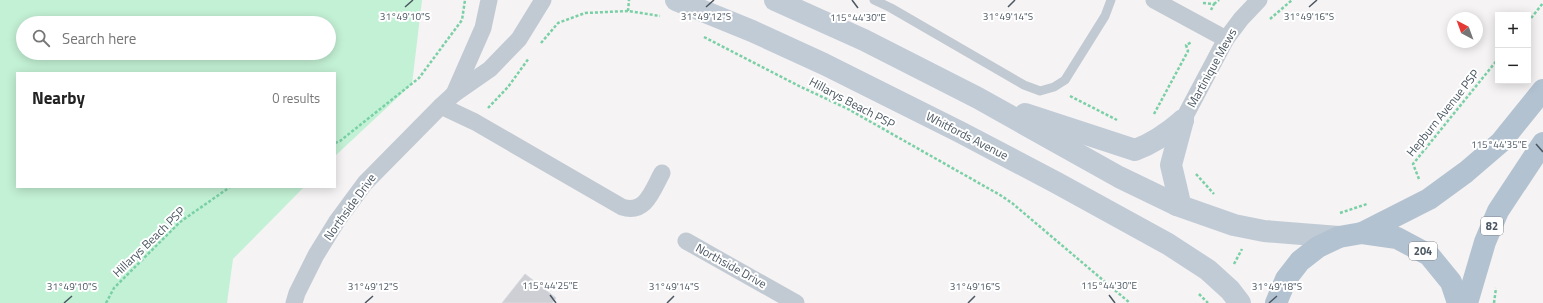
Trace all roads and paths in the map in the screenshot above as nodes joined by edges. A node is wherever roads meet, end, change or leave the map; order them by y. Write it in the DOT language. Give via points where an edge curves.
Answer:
graph roads {
  1 [pos="465,0"];
  2 [pos="489,0"];
  3 [pos="543,0"];
  4 [pos="629,0"];
  5 [pos="775,0"];
  6 [pos="874,0"];
  7 [pos="1112,0"];
  8 [pos="1154,0"];
  9 [pos="1219,0"];
  10 [pos="1259,0"];
  11 [pos="1292,0"];
  12 [pos="1198,3"];
  13 [pos="1543,3"];
  14 [pos="1214,4"];
  15 [pos="671,8"];
  16 [pos="628,11"];
  17 [pos="1531,18"];
  18 [pos="1268,21"];
  19 [pos="1203,27"];
  20 [pos="701,36"];
  21 [pos="1226,39"];
  22 [pos="540,44"];
  23 [pos="531,56"];
  24 [pos="1495,63"];
  25 [pos="1543,90"];
  26 [pos="454,94"];
  27 [pos="978,98"];
  28 [pos="493,103"];
  29 [pos="441,106"];
  30 [pos="1152,118"];
  31 [pos="1183,120"];
  32 [pos="336,143"];
  33 [pos="1543,143"];
  34 [pos="1193,170"];
  35 [pos="662,173"];
  36 [pos="1413,184"];
  37 [pos="229,188"];
  38 [pos="1216,196"];
  39 [pos="1371,203"];
  40 [pos="1177,205"];
  41 [pos="1338,214"];
  42 [pos="1253,229"];
  43 [pos="1362,233"];
  44 [pos="1339,237"];
  45 [pos="686,241"];
  46 [pos="1222,283"];
  47 [pos="1207,302"];
  48 [pos="106,303"];
  49 [pos="294,303"];
  50 [pos="796,303"];
  51 [pos="1130,303"];
  52 [pos="1240,303"];
  53 [pos="1276,303"];
  54 [pos="1458,303"];
  55 [pos="1466,303"];
  1 -- 32 [label="path" via="462,20 419,78"];
  2 -- 26 [label="street, Northside Drive" via="483,28"];
  3 -- 26 [label="street, Northside Drive" via="519,39 509,50 490,70"];
  4 -- 16 [label="path"];
  5 -- 27 [label="main road" via="864,40"];
  6 -- 7 [label="lane" via="1024,85 1040,90 1054,87 1065,80 1105,16"];
  8 -- 19 [label="street"];
  9 -- 14 [label="path"];
  10 -- 21 [label="street, Martinique Mews"];
  11 -- 18 [label="path"];
  12 -- 14 [label="path"];
  13 -- 17 [label="path"];
  14 -- 19 [label="path"];
  15 -- 16 [label="path"];
  15 -- 46 [label="main road, Whitfords Avenue" via="752,31 824,64 960,132 1168,244 1208,270"];
  16 -- 22 [label="path" via="585,13 558,23"];
  19 -- 21 [label="street"];
  19 -- 30 [label="path" via="1197,40 1186,45 1188,51"];
  20 -- 51 [label="path, Hillarys Beach PSP" via="848,109 1000,195"];
  21 -- 31 [label="street, Martinique Mews"];
  23 -- 28 [label="path"];
  24 -- 36 [label="path, Hepburn Avenue PSP" via="1412,164 1420,181"];
  25 -- 43 [label="main road" via="1501,142 1466,172 1430,199"];
  26 -- 29 [label="street, Northside Drive"];
  27 -- 31 [label="main road" via="1135,150 1162,137"];
  27 -- 40 [label="main road" via="1119,177"];
  29 -- 35 [label="street" via="475,122 631,210 648,200"];
  29 -- 49 [label="street, Northside Drive" via="361,190 337,221 316,255"];
  31 -- 40 [label="main road" via="1171,165 1180,199"];
  33 -- 55 [label="main road, 82" via="1498,211 1485,242"];
  34 -- 38 [label="path"];
  37 -- 48 [label="path, Hillarys Beach PSP" via="180,222 114,288"];
  39 -- 41 [label="path"];
  40 -- 42 [label="main road"];
  42 -- 44 [label="main road"];
  42 -- 46 [label="path" via="1230,274"];
  43 -- 44 [label="main road"];
  43 -- 54 [label="main road, 204" via="1397,238 1429,254 1452,282"];
  44 -- 53 [label="main road" via="1318,247 1300,261 1286,279"];
  45 -- 50 [label="street, Northside Drive"];
  46 -- 47 [label="path"];
  46 -- 52 [label="main road, Whitfords Avenue"];
}
